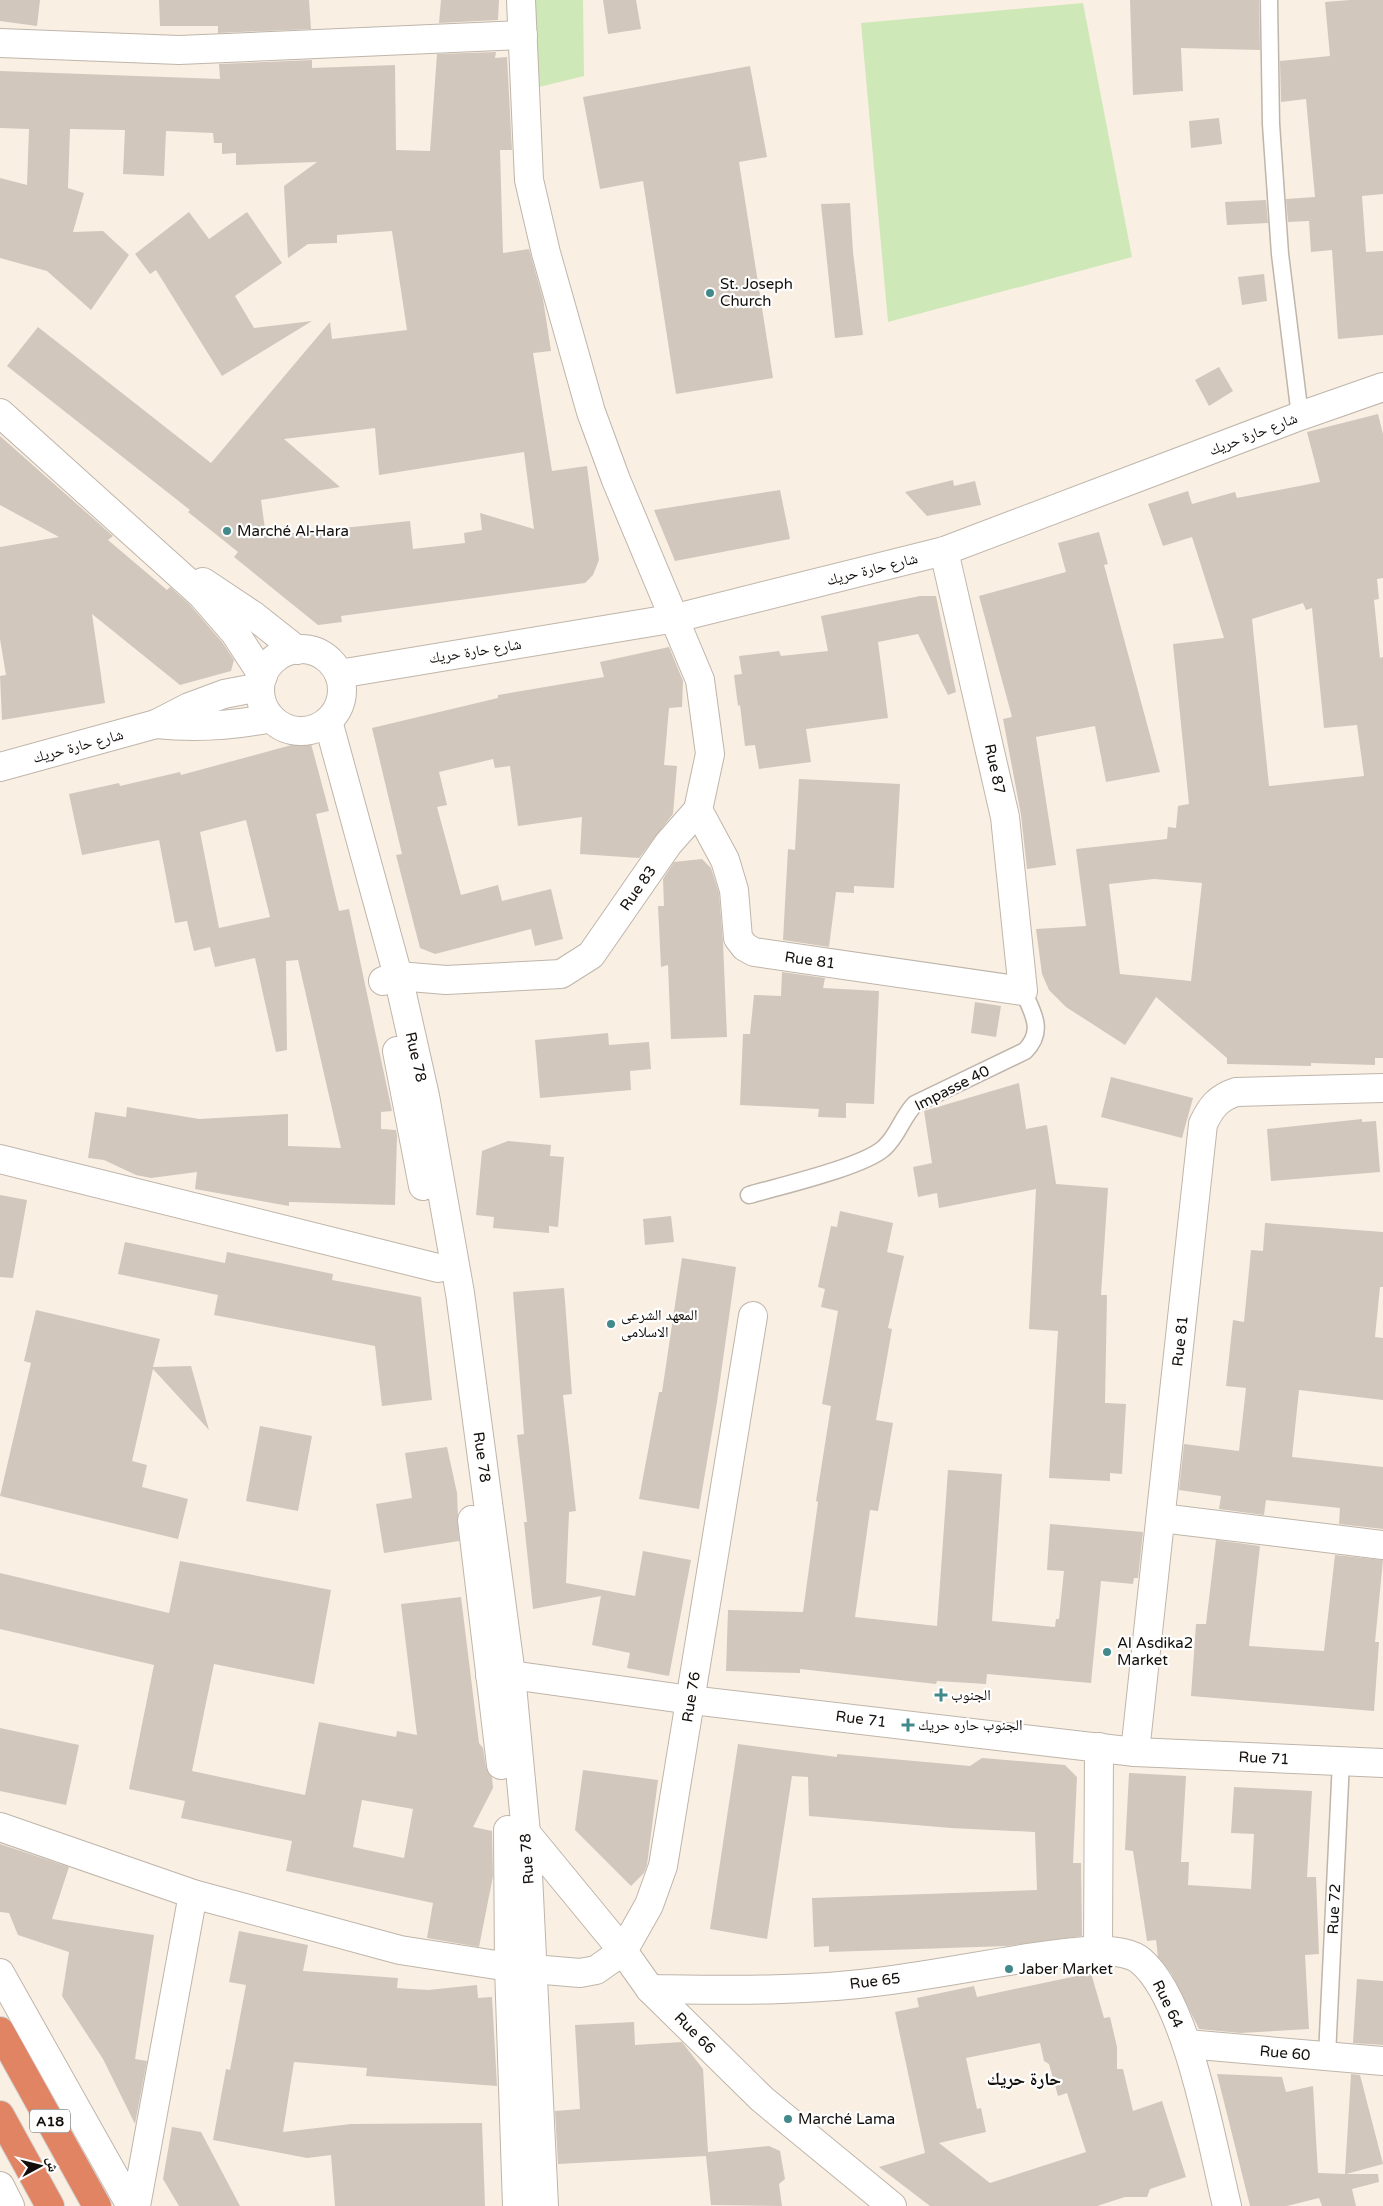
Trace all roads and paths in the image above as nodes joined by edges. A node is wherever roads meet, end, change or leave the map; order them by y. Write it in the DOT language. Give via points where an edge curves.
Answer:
graph roads {
  1 [pos="522,0"];
  2 [pos="1269,0"];
  3 [pos="523,35"];
  4 [pos="0,43"];
  5 [pos="1383,387"];
  6 [pos="0,413"];
  7 [pos="1300,416"];
  8 [pos="944,551"];
  9 [pos="164,558"];
  10 [pos="676,618"];
  11 [pos="297,650"];
  12 [pos="339,674"];
  13 [pos="262,682"];
  14 [pos="271,718"];
  15 [pos="156,724"];
  16 [pos="321,725"];
  17 [pos="0,767"];
  18 [pos="698,810"];
  19 [pos="390,978"];
  20 [pos="1023,990"];
  21 [pos="1383,1088"];
  22 [pos="0,1159"];
  23 [pos="749,1195"];
  24 [pos="438,1268"];
  25 [pos="753,1316"];
  26 [pos="1161,1518"];
  27 [pos="1383,1544"];
  28 [pos="500,1675"];
  29 [pos="691,1700"];
  30 [pos="1099,1747"];
  31 [pos="1135,1752"];
  32 [pos="1341,1761"];
  33 [pos="1383,1763"];
  34 [pos="0,1826"];
  35 [pos="526,1833"];
  36 [pos="193,1894"];
  37 [pos="1098,1950"];
  38 [pos="623,1951"];
  39 [pos="522,1968"];
  40 [pos="0,1973"];
  41 [pos="650,1989"];
  42 [pos="1,2034"];
  43 [pos="1187,2044"];
  44 [pos="1328,2056"];
  45 [pos="1383,2062"];
  46 [pos="0,2115"];
  47 [pos="0,2186"];
  48 [pos="887,2203"];
  49 [pos="10,2206"];
  50 [pos="50,2206"];
  51 [pos="97,2206"];
  52 [pos="131,2206"];
  53 [pos="136,2206"];
  54 [pos="517,2206"];
  55 [pos="544,2206"];
  56 [pos="1227,2206"];
  1 -- 3 [label="street, Rue 83"];
  2 -- 7 [label="lane" via="1271,124 1279,244"];
  3 -- 4 [label="street" via="179,50"];
  3 -- 10 [label="street, Rue 83" via="529,180 546,253 591,412 616,480"];
  5 -- 7 [label="street, شارع حارة حريك"];
  6 -- 9 [label="street"];
  7 -- 8 [label="street, شارع حارة حريك"];
  8 -- 10 [label="street, شارع حارة حريك"];
  8 -- 20 [label="street, Rue 87" via="1005,816"];
  9 -- 11 [label="street" via="225,596"];
  9 -- 13 [label="street" via="207,600 234,633"];
  10 -- 12 [label="street, شارع حارة حريك"];
  10 -- 18 [label="street, Rue 83" via="700,680 710,754"];
  11 -- 12 [label="street" via="316,652"];
  11 -- 13 [label="street" via="276,658"];
  12 -- 16 [label="street" via="339,707"];
  13 -- 14 [label="street" via="265,709"];
  13 -- 15 [label="street, شارع حارة حريك" via="198,704"];
  14 -- 15 [label="street, شارع حارة حريك" via="205,727"];
  14 -- 16 [label="street" via="281,726 296,730"];
  15 -- 17 [label="street, شارع حارة حريك"];
  16 -- 19 [label="street"];
  18 -- 19 [label="street, Rue 83" via="668,844 591,956 561,974 446,980"];
  18 -- 20 [label="street, Rue 81" via="725,860 734,890 738,938 754,952"];
  19 -- 24 [label="street"];
  19 -- 28 [label="street, Rue 78" via="425,1096 460,1293"];
  20 -- 23 [label="lane, Impasse 40" via="1037,1033 1025,1051 914,1104 904,1115 892,1141 875,1156"];
  21 -- 26 [label="street, Rue 81" via="1236,1092 1222,1096 1210,1109 1203,1124"];
  22 -- 24 [label="street"];
  24 -- 28 [label="street"];
  25 -- 29 [label="street, Rue 76"];
  26 -- 27 [label="street"];
  26 -- 31 [label="street, Rue 81"];
  28 -- 29 [label="street, Rue 71"];
  28 -- 35 [label="street, Rue 78"];
  28 -- 39 [label="street" via="508,1822"];
  29 -- 30 [label="street, Rue 71"];
  29 -- 38 [label="street, Rue 76" via="663,1866 649,1905"];
  30 -- 31 [label="street, Rue 71"];
  30 -- 37 [label="street"];
  31 -- 32 [label="street, Rue 71"];
  32 -- 33 [label="street, Rue 71"];
  32 -- 44 [label="lane, Rue 72"];
  34 -- 36 [label="street, Rue 76"];
  35 -- 38 [label="street, Rue 66"];
  35 -- 39 [label="street, Rue 78"];
  36 -- 39 [label="street, Rue 76" via="400,1950"];
  36 -- 53 [label="street"];
  37 -- 41 [label="street, Rue 65" via="1050,1954 884,1981 776,1991"];
  37 -- 43 [label="street, Rue 64" via="1114,1951 1140,1960 1154,1974"];
  38 -- 39 [label="street, Rue 76" via="596,1970 580,1973"];
  38 -- 41 [label="street, Rue 66"];
  39 -- 54 [label="street"];
  39 -- 55 [label="street, Rue 78"];
  40 -- 52 [label="street"];
  41 -- 48 [label="street, Rue 66" via="762,2099"];
  42 -- 51 [label="highway, A18"];
  43 -- 44 [label="street, Rue 60"];
  43 -- 56 [label="street, Rue 64"];
  44 -- 45 [label="street, Rue 60"];
  46 -- 50 [label="highway, A18"];
  47 -- 49 [label="street"];
}
